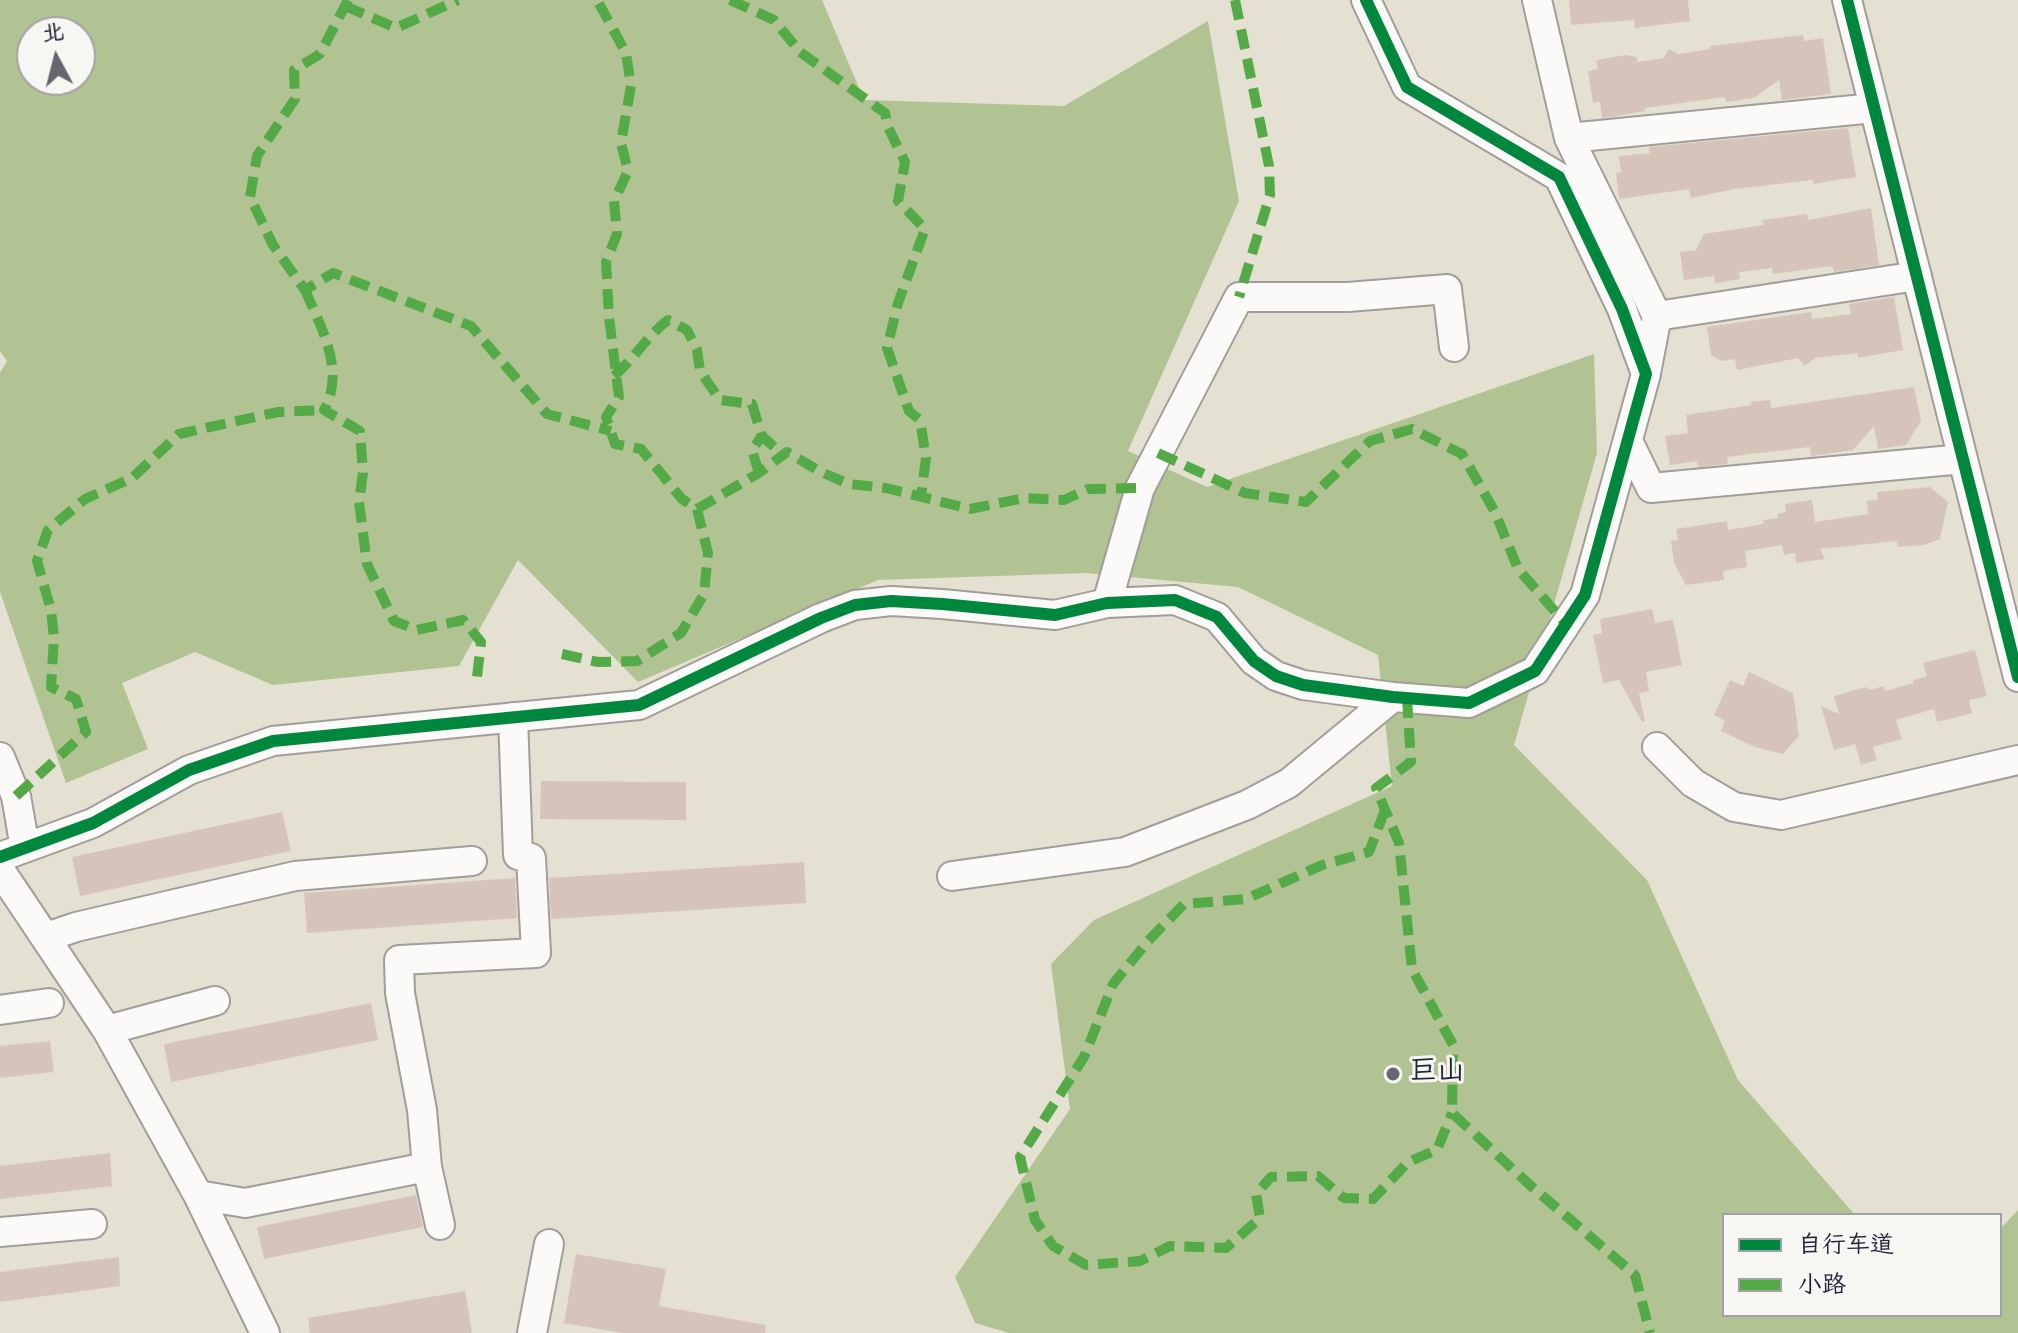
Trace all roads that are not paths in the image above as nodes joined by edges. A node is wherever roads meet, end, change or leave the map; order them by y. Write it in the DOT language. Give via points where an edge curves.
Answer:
graph roads {
  1 [pos="1366,0"];
  2 [pos="1537,0"];
  3 [pos="1847,0"];
  4 [pos="1874,108"];
  5 [pos="1569,138"];
  6 [pos="1917,276"];
  7 [pos="1657,316"];
  8 [pos="1454,347"];
  9 [pos="1646,374"];
  10 [pos="1628,441"];
  11 [pos="1963,459"];
  12 [pos="1107,603"];
  13 [pos="2018,677"];
  14 [pos="1393,697"];
  15 [pos="513,717"];
  16 [pos="1657,747"];
  17 [pos="0,757"];
  18 [pos="2018,760"];
  19 [pos="12,853"];
  20 [pos="472,861"];
  21 [pos="0,870"];
  22 [pos="952,876"];
  23 [pos="47,937"];
  24 [pos="215,1001"];
  25 [pos="49,1003"];
  26 [pos="0,1010"];
  27 [pos="107,1030"];
  28 [pos="427,1167"];
  29 [pos="198,1195"];
  30 [pos="92,1224"];
  31 [pos="440,1225"];
  32 [pos="0,1232"];
  33 [pos="549,1244"];
  34 [pos="265,1333"];
  35 [pos="532,1333"];
  1 -- 9 [label="street" via="1407,87 1559,177 1622,309"];
  2 -- 5 [label="street"];
  3 -- 4 [label="street"];
  4 -- 5 [label="street"];
  4 -- 6 [label="street"];
  5 -- 7 [label="street"];
  6 -- 7 [label="street"];
  6 -- 11 [label="street"];
  7 -- 9 [label="street"];
  8 -- 12 [label="street" via="1447,289 1348,297 1239,297 1140,488"];
  9 -- 10 [label="street"];
  10 -- 11 [label="street" via="1651,488"];
  10 -- 14 [label="street" via="1585,595 1535,671 1469,703"];
  11 -- 13 [label="street"];
  12 -- 14 [label="street" via="1175,600 1217,617 1254,661 1276,676 1303,685"];
  12 -- 15 [label="street" via="1055,615 891,601 855,605 639,705"];
  14 -- 22 [label="street" via="1289,783 1247,805 1125,852"];
  15 -- 19 [label="street" via="273,741 189,770 93,823"];
  15 -- 28 [label="street" via="518,855 531,858 536,953 399,960"];
  16 -- 18 [label="street" via="1693,783 1734,807 1781,815"];
  17 -- 19 [label="street" via="16,796"];
  20 -- 23 [label="street" via="295,876"];
  21 -- 23 [label="street"];
  23 -- 27 [label="street"];
  24 -- 27 [label="street"];
  25 -- 26 [label="street"];
  27 -- 29 [label="street"];
  28 -- 29 [label="street" via="245,1203"];
  28 -- 31 [label="street"];
  29 -- 34 [label="street"];
  30 -- 32 [label="street"];
  33 -- 35 [label="street"];
}
